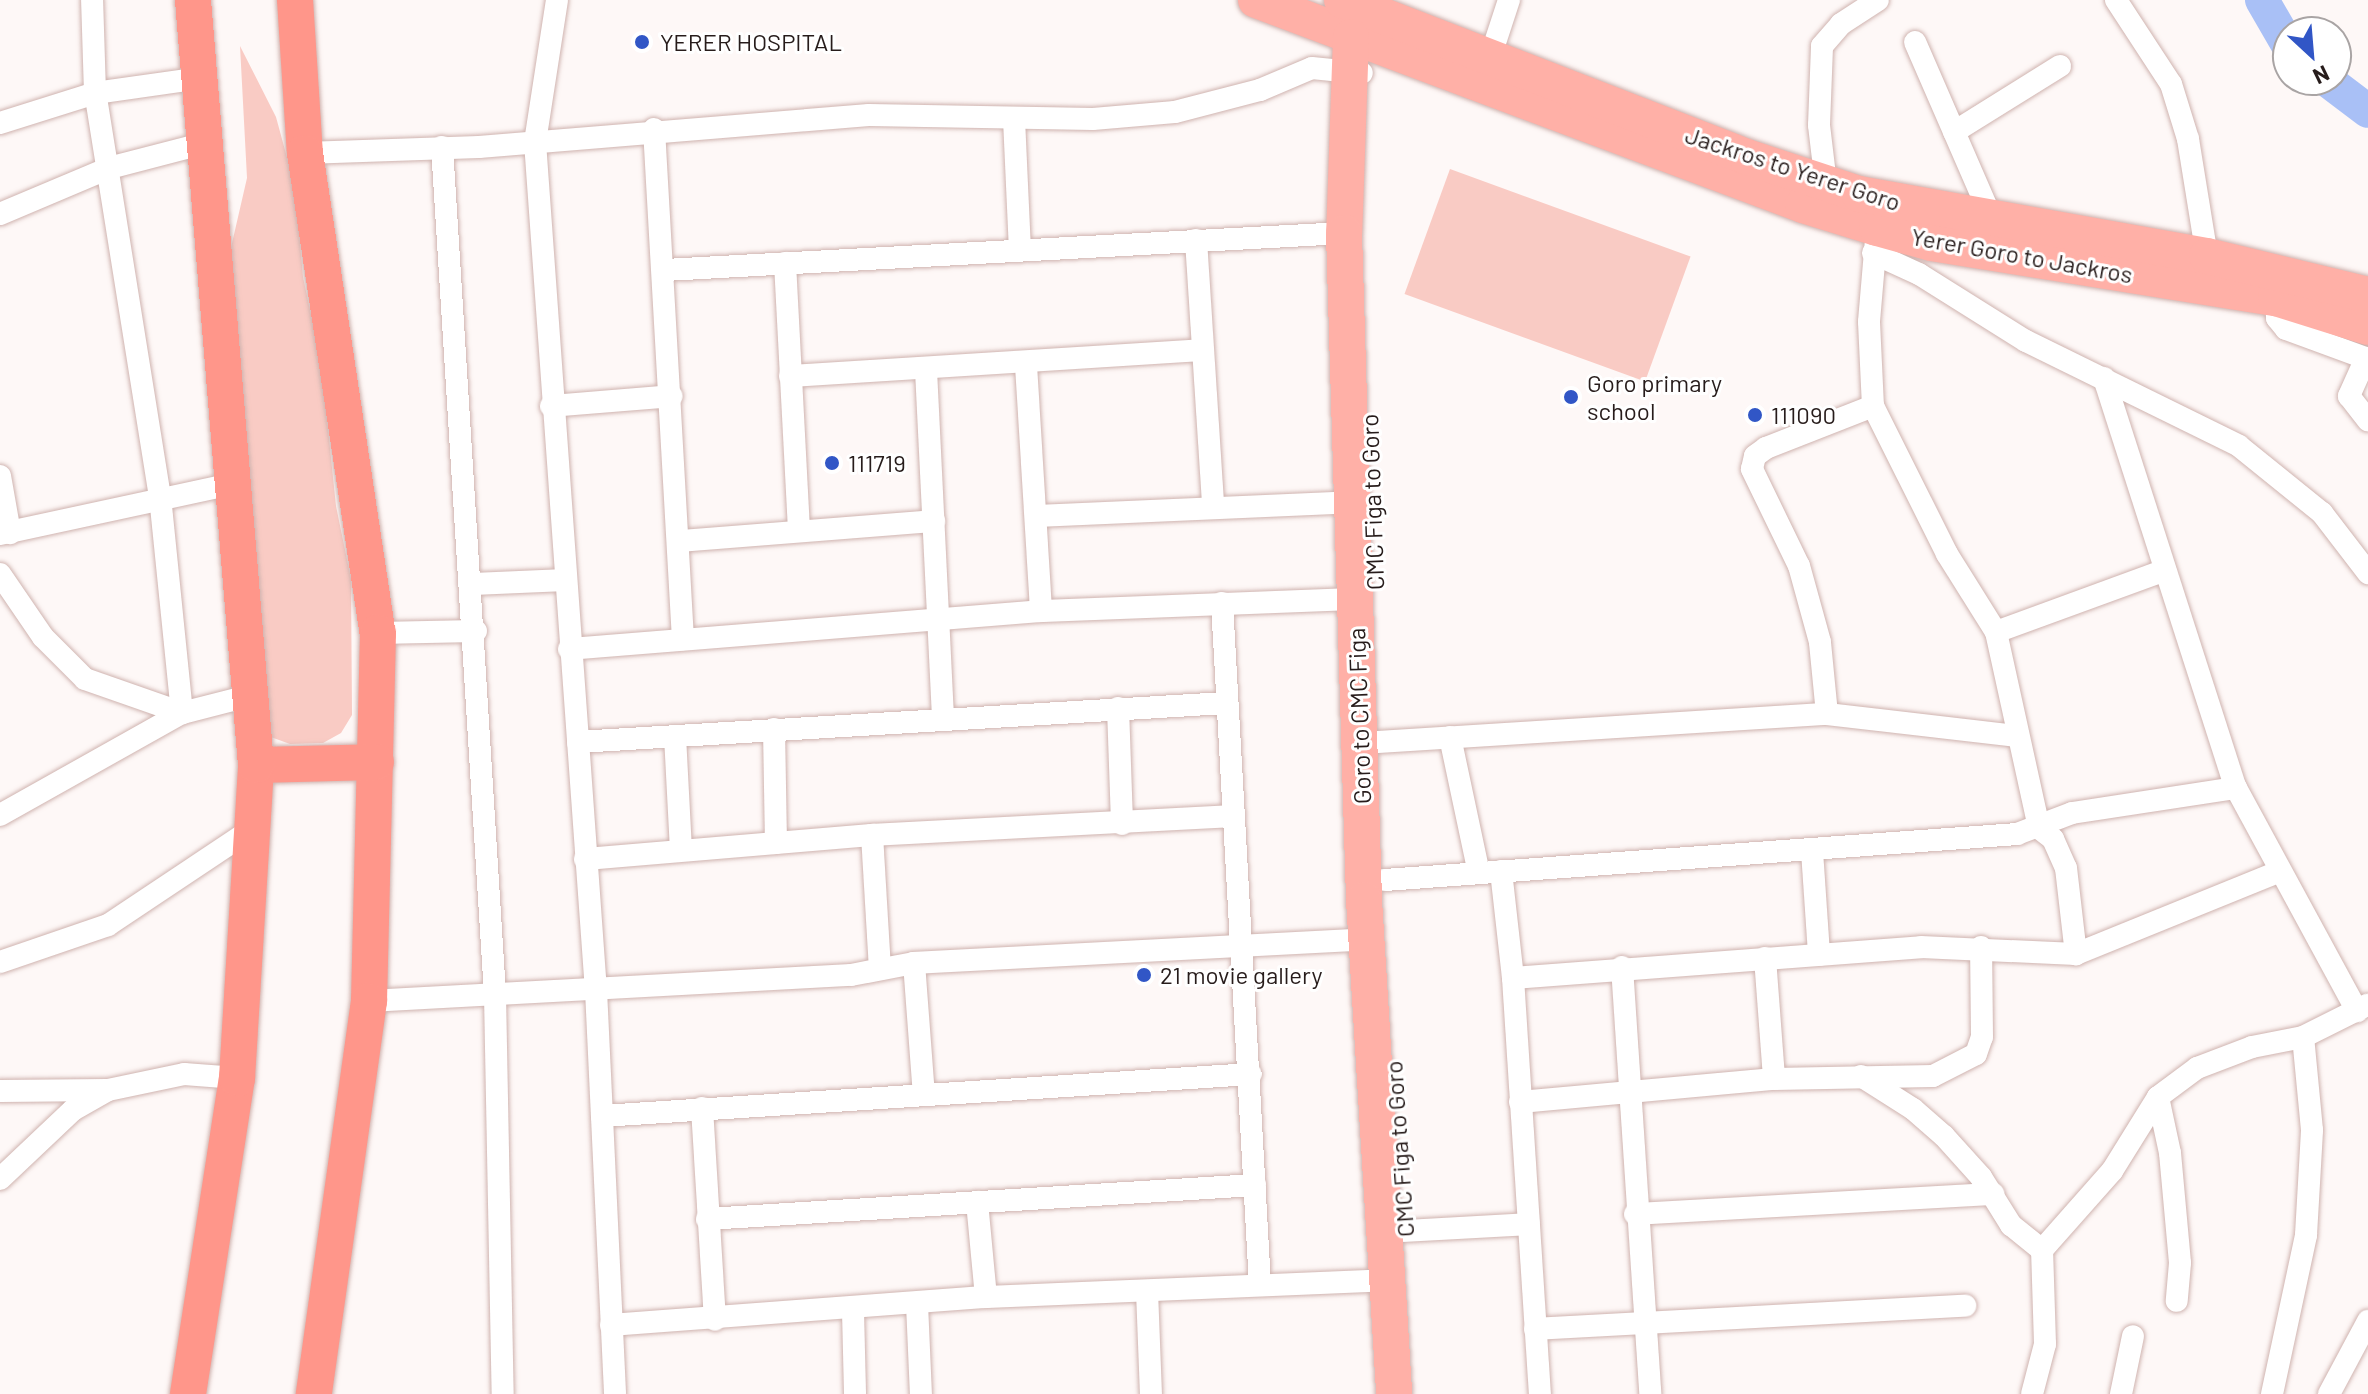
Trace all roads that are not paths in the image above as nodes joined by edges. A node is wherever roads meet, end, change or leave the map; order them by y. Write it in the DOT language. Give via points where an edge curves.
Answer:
graph roads {
  1 [pos="92,0"];
  2 [pos="193,0"];
  3 [pos="295,0"];
  4 [pos="557,0"];
  5 [pos="1256,0"];
  6 [pos="1509,0"];
  7 [pos="1878,0"];
  8 [pos="2116,0"];
  9 [pos="1360,27"];
  10 [pos="1915,42"];
  11 [pos="1491,55"];
  12 [pos="2060,66"];
  13 [pos="200,78"];
  14 [pos="95,93"];
  15 [pos="6,114"];
  16 [pos="1014,119"];
  17 [pos="654,129"];
  18 [pos="1954,132"];
  19 [pos="535,142"];
  20 [pos="206,143"];
  21 [pos="442,147"];
  22 [pos="305,153"];
  23 [pos="109,168"];
  24 [pos="1826,184"];
  25 [pos="0,214"];
  26 [pos="1993,221"];
  27 [pos="1344,233"];
  28 [pos="1196,240"];
  29 [pos="1875,240"];
  30 [pos="1020,250"];
  31 [pos="2218,258"];
  32 [pos="785,263"];
  33 [pos="665,270"];
  34 [pos="2368,295"];
  35 [pos="2276,298"];
  36 [pos="2361,341"];
  37 [pos="1202,350"];
  38 [pos="1026,365"];
  39 [pos="926,370"];
  40 [pos="790,376"];
  41 [pos="2104,378"];
  42 [pos="672,396"];
  43 [pos="551,406"];
  44 [pos="1873,406"];
  45 [pos="2368,420"];
  46 [pos="0,476"];
  47 [pos="231,484"];
  48 [pos="160,497"];
  49 [pos="1352,502"];
  50 [pos="1213,506"];
  51 [pos="1036,516"];
  52 [pos="934,521"];
  53 [pos="799,530"];
  54 [pos="5,534"];
  55 [pos="680,541"];
  56 [pos="2165,570"];
  57 [pos="2368,573"];
  58 [pos="0,574"];
  59 [pos="566,580"];
  60 [pos="473,584"];
  61 [pos="1355,599"];
  62 [pos="1222,603"];
  63 [pos="1041,611"];
  64 [pos="940,620"];
  65 [pos="476,631"];
  66 [pos="1996,632"];
  67 [pos="378,633"];
  68 [pos="683,639"];
  69 [pos="569,649"];
  70 [pos="248,696"];
  71 [pos="1224,703"];
  72 [pos="1118,708"];
  73 [pos="182,713"];
  74 [pos="1827,714"];
  75 [pos="943,719"];
  76 [pos="774,729"];
  77 [pos="675,736"];
  78 [pos="2018,736"];
  79 [pos="1450,737"];
  80 [pos="578,742"];
  81 [pos="1378,742"];
  82 [pos="376,762"];
  83 [pos="256,765"];
  84 [pos="2236,788"];
  85 [pos="1,813"];
  86 [pos="1232,816"];
  87 [pos="1122,824"];
  88 [pos="2039,828"];
  89 [pos="252,829"];
  90 [pos="872,835"];
  91 [pos="776,843"];
  92 [pos="681,850"];
  93 [pos="1812,851"];
  94 [pos="585,859"];
  95 [pos="1490,872"];
  96 [pos="2278,872"];
  97 [pos="1385,880"];
  98 [pos="1366,939"];
  99 [pos="1244,947"];
  100 [pos="1981,947"];
  101 [pos="2076,954"];
  102 [pos="1819,955"];
  103 [pos="1765,958"];
  104 [pos="0,962"];
  105 [pos="914,963"];
  106 [pos="1622,967"];
  107 [pos="880,969"];
  108 [pos="1513,978"];
  109 [pos="596,990"];
  110 [pos="495,995"];
  111 [pos="369,1001"];
  112 [pos="2362,1008"];
  113 [pos="2303,1037"];
  114 [pos="1251,1074"];
  115 [pos="1858,1074"];
  116 [pos="237,1078"];
  117 [pos="1774,1079"];
  118 [pos="108,1090"];
  119 [pos="0,1091"];
  120 [pos="924,1095"];
  121 [pos="1629,1095"];
  122 [pos="2158,1097"];
  123 [pos="1520,1102"];
  124 [pos="702,1108"];
  125 [pos="602,1116"];
  126 [pos="0,1179"];
  127 [pos="1255,1185"];
  128 [pos="1993,1194"];
  129 [pos="977,1202"];
  130 [pos="1635,1214"];
  131 [pos="707,1219"];
  132 [pos="1529,1224"];
  133 [pos="1404,1231"];
  134 [pos="2042,1250"];
  135 [pos="1387,1280"];
  136 [pos="1260,1285"];
  137 [pos="1147,1291"];
  138 [pos="986,1297"];
  139 [pos="2177,1301"];
  140 [pos="917,1304"];
  141 [pos="1965,1306"];
  142 [pos="853,1311"];
  143 [pos="715,1320"];
  144 [pos="2368,1321"];
  145 [pos="611,1325"];
  146 [pos="1646,1326"];
  147 [pos="1535,1329"];
  148 [pos="2133,1336"];
  149 [pos="188,1394"];
  150 [pos="314,1394"];
  151 [pos="503,1394"];
  152 [pos="615,1394"];
  153 [pos="855,1394"];
  154 [pos="921,1394"];
  155 [pos="1151,1394"];
  156 [pos="1394,1394"];
  157 [pos="1415,1394"];
  158 [pos="1540,1394"];
  159 [pos="1650,1394"];
  160 [pos="2032,1394"];
  161 [pos="2121,1394"];
  162 [pos="2272,1394"];
  163 [pos="2329,1394"];
  1 -- 14 [label="street"];
  2 -- 13 [label="highway"];
  3 -- 22 [label="highway"];
  4 -- 19 [label="street"];
  5 -- 9 [label="main road"];
  6 -- 11 [label="street"];
  7 -- 24 [label="street" via="1841,24 1822,46 1819,125"];
  8 -- 31 [label="street" via="2171,84"];
  9 -- 11 [label="main road, Jackros to Yerer Goro"];
  9 -- 16 [label="street" via="1260,90 1175,112"];
  9 -- 27 [label="main road, Goro to CMC Figa"];
  9 -- 29 [label="main road, Yerer Goro to Jackros" via="1803,205"];
  9 -- 81 [label="main road, CMC Figa to Goro"];
  10 -- 18 [label="street"];
  11 -- 24 [label="main road, Jackros to Yerer Goro"];
  12 -- 18 [label="street"];
  13 -- 14 [label="street"];
  13 -- 20 [label="highway"];
  14 -- 15 [label="street"];
  14 -- 23 [label="street"];
  16 -- 17 [label="street" via="869,115"];
  16 -- 30 [label="street"];
  17 -- 19 [label="street"];
  17 -- 33 [label="street"];
  18 -- 26 [label="street"];
  19 -- 21 [label="street"];
  19 -- 43 [label="street"];
  20 -- 23 [label="street"];
  20 -- 47 [label="highway"];
  21 -- 22 [label="street"];
  21 -- 60 [label="street"];
  22 -- 67 [label="highway"];
  23 -- 25 [label="street"];
  23 -- 48 [label="street"];
  24 -- 26 [label="main road, Jackros to Yerer Goro"];
  26 -- 31 [label="main road, Jackros to Yerer Goro"];
  27 -- 28 [label="street"];
  27 -- 49 [label="main road, Goro to CMC Figa"];
  28 -- 30 [label="street"];
  28 -- 37 [label="street"];
  29 -- 35 [label="main road, Yerer Goro to Jackros" via="1931,243"];
  29 -- 41 [label="street" via="2026,341"];
  29 -- 44 [label="street"];
  30 -- 32 [label="street"];
  31 -- 34 [label="main road, Jackros to Yerer Goro"];
  32 -- 33 [label="street"];
  32 -- 40 [label="street"];
  33 -- 42 [label="street"];
  35 -- 36 [label="main road, Yerer Goro to Jackros"];
  35 -- 36 [label="street" via="2277,318 2286,329"];
  36 -- 45 [label="street" via="2349,396"];
  37 -- 38 [label="street"];
  37 -- 50 [label="street"];
  38 -- 39 [label="street"];
  38 -- 51 [label="street"];
  39 -- 40 [label="street"];
  39 -- 52 [label="street"];
  40 -- 53 [label="street"];
  41 -- 56 [label="street"];
  41 -- 57 [label="street" via="2239,446 2322,513"];
  42 -- 43 [label="street"];
  42 -- 55 [label="street"];
  43 -- 59 [label="street"];
  44 -- 66 [label="street" via="1939,540"];
  44 -- 74 [label="street" via="1766,448 1755,456 1752,469 1799,566 1820,642"];
  46 -- 54 [label="street"];
  47 -- 48 [label="street"];
  47 -- 70 [label="highway"];
  48 -- 54 [label="street"];
  48 -- 73 [label="street"];
  49 -- 50 [label="street"];
  49 -- 61 [label="main road, Goro to CMC Figa"];
  50 -- 51 [label="street"];
  51 -- 63 [label="street"];
  52 -- 53 [label="street"];
  52 -- 64 [label="street"];
  53 -- 55 [label="street"];
  55 -- 68 [label="street"];
  56 -- 66 [label="street"];
  56 -- 84 [label="street"];
  58 -- 73 [label="street" via="43,637 85,679"];
  59 -- 60 [label="street"];
  59 -- 69 [label="street"];
  60 -- 65 [label="street"];
  61 -- 62 [label="street"];
  61 -- 98 [label="main road, Goro to CMC Figa"];
  62 -- 63 [label="street"];
  62 -- 71 [label="street"];
  63 -- 64 [label="street"];
  64 -- 68 [label="street"];
  64 -- 75 [label="street"];
  65 -- 67 [label="street"];
  65 -- 110 [label="street"];
  66 -- 78 [label="street"];
  67 -- 82 [label="highway"];
  68 -- 69 [label="street"];
  69 -- 80 [label="street"];
  70 -- 73 [label="street"];
  70 -- 83 [label="highway"];
  71 -- 72 [label="street"];
  71 -- 86 [label="street"];
  72 -- 75 [label="street"];
  72 -- 87 [label="street"];
  73 -- 85 [label="street"];
  74 -- 78 [label="street"];
  74 -- 79 [label="street"];
  75 -- 76 [label="street"];
  76 -- 77 [label="street"];
  76 -- 91 [label="street"];
  77 -- 80 [label="street"];
  77 -- 92 [label="street"];
  78 -- 88 [label="street"];
  79 -- 81 [label="street"];
  79 -- 95 [label="street"];
  80 -- 94 [label="street"];
  81 -- 97 [label="main road, CMC Figa to Goro"];
  82 -- 83 [label="highway"];
  82 -- 111 [label="highway"];
  83 -- 89 [label="highway"];
  84 -- 88 [label="street" via="2072,813"];
  84 -- 96 [label="street"];
  86 -- 87 [label="street"];
  86 -- 99 [label="street"];
  87 -- 90 [label="street"];
  88 -- 93 [label="street"];
  88 -- 101 [label="street" via="2053,839 2066,868"];
  89 -- 104 [label="street" via="108,925"];
  89 -- 116 [label="highway"];
  90 -- 91 [label="street"];
  90 -- 107 [label="street"];
  91 -- 92 [label="street"];
  92 -- 94 [label="street"];
  93 -- 95 [label="street"];
  93 -- 102 [label="street"];
  94 -- 109 [label="street"];
  95 -- 97 [label="street"];
  95 -- 108 [label="street"];
  96 -- 101 [label="street"];
  96 -- 112 [label="street"];
  97 -- 133 [label="main road, CMC Figa to Goro"];
  98 -- 99 [label="street"];
  98 -- 135 [label="main road, Goro to CMC Figa"];
  99 -- 105 [label="street"];
  99 -- 114 [label="street"];
  100 -- 101 [label="street"];
  100 -- 102 [label="street"];
  100 -- 115 [label="street" via="1982,1037 1976,1054 1933,1076"];
  102 -- 103 [label="street"];
  103 -- 106 [label="street"];
  103 -- 117 [label="street"];
  105 -- 107 [label="street"];
  105 -- 120 [label="street"];
  106 -- 108 [label="street"];
  106 -- 121 [label="street"];
  107 -- 109 [label="street"];
  108 -- 123 [label="street"];
  109 -- 110 [label="street"];
  109 -- 125 [label="street"];
  110 -- 111 [label="street"];
  110 -- 151 [label="street"];
  111 -- 150 [label="highway"];
  112 -- 113 [label="street"];
  113 -- 122 [label="street" via="2219,1059 2173,1082"];
  113 -- 162 [label="street" via="2312,1130 2306,1235"];
  114 -- 120 [label="street"];
  114 -- 127 [label="street"];
  115 -- 117 [label="street"];
  115 -- 128 [label="street" via="1924,1118 1969,1160"];
  116 -- 118 [label="street" via="184,1074"];
  116 -- 149 [label="highway"];
  117 -- 121 [label="street"];
  118 -- 119 [label="street"];
  118 -- 126 [label="street" via="73,1110"];
  120 -- 124 [label="street"];
  121 -- 123 [label="street"];
  121 -- 130 [label="street"];
  122 -- 134 [label="street" via="2112,1171"];
  122 -- 139 [label="street" via="2170,1153 2180,1263"];
  123 -- 132 [label="street"];
  124 -- 125 [label="street"];
  124 -- 131 [label="street"];
  125 -- 145 [label="street"];
  127 -- 129 [label="street"];
  127 -- 136 [label="street"];
  128 -- 130 [label="street"];
  128 -- 134 [label="street" via="2011,1225"];
  129 -- 131 [label="street"];
  129 -- 138 [label="street"];
  130 -- 146 [label="street"];
  131 -- 143 [label="street"];
  132 -- 133 [label="street"];
  132 -- 147 [label="street"];
  133 -- 157 [label="main road, CMC Figa to Goro"];
  134 -- 160 [label="street" via="2045,1344"];
  135 -- 136 [label="street"];
  135 -- 156 [label="main road, Goro to CMC Figa"];
  136 -- 137 [label="street"];
  137 -- 138 [label="street"];
  137 -- 155 [label="street"];
  138 -- 140 [label="street"];
  140 -- 142 [label="street"];
  140 -- 154 [label="street"];
  141 -- 146 [label="street"];
  142 -- 143 [label="street"];
  142 -- 153 [label="street"];
  143 -- 145 [label="street"];
  144 -- 163 [label="street"];
  145 -- 152 [label="street"];
  146 -- 147 [label="street"];
  146 -- 159 [label="street"];
  147 -- 158 [label="street"];
  148 -- 161 [label="street"];
}
